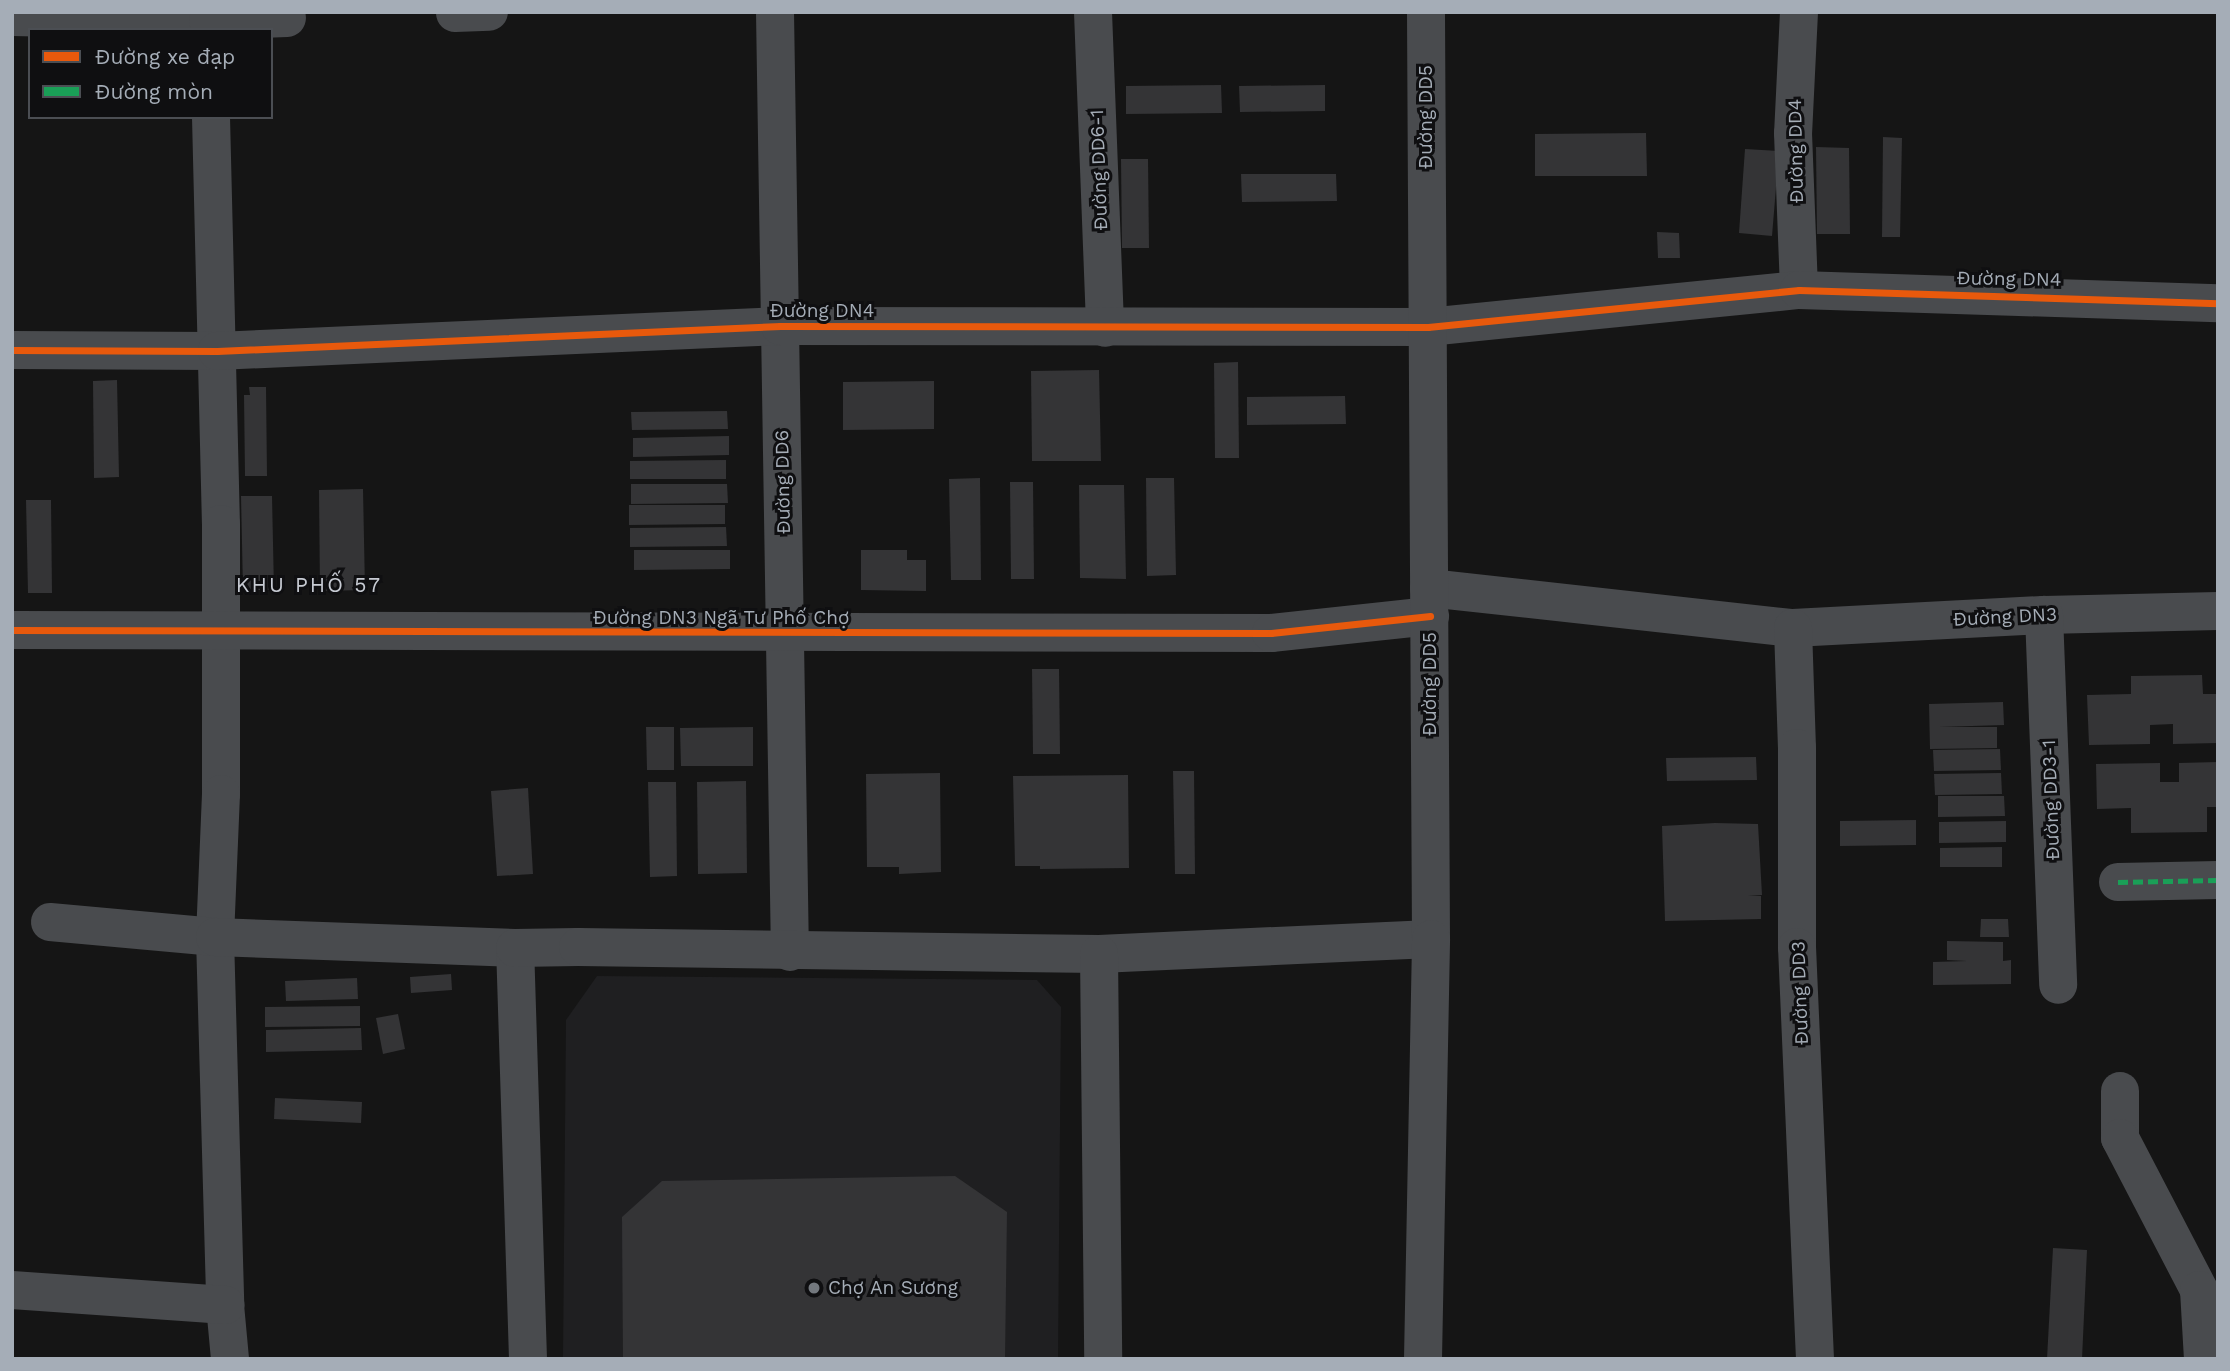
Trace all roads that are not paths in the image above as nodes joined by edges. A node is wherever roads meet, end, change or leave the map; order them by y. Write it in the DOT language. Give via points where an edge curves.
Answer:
graph roads {
  1 [pos="775,12"];
  2 [pos="1093,12"];
  3 [pos="1426,12"];
  4 [pos="1799,12"];
  5 [pos="12,17"];
  6 [pos="287,18"];
  7 [pos="208,21"];
  8 [pos="211,119"];
  9 [pos="1800,290"];
  10 [pos="2218,303"];
  11 [pos="780,326"];
  12 [pos="1428,327"];
  13 [pos="1105,328"];
  14 [pos="12,350"];
  15 [pos="217,351"];
  16 [pos="1429,602"];
  17 [pos="2218,611"];
  18 [pos="2044,615"];
  19 [pos="1793,628"];
  20 [pos="12,630"];
  21 [pos="221,632"];
  22 [pos="785,634"];
  23 [pos="2218,880"];
  24 [pos="2118,882"];
  25 [pos="50,922"];
  26 [pos="215,937"];
  27 [pos="1431,939"];
  28 [pos="515,948"];
  29 [pos="790,951"];
  30 [pos="1098,954"];
  31 [pos="2058,985"];
  32 [pos="2120,1091"];
  33 [pos="12,1290"];
  34 [pos="225,1305"];
  35 [pos="230,1359"];
  36 [pos="528,1359"];
  37 [pos="1103,1359"];
  38 [pos="1423,1359"];
  39 [pos="1815,1359"];
  40 [pos="2203,1359"];
  1 -- 11 [label="street, Đường DD6"];
  2 -- 13 [label="street, Đường DD6-1"];
  3 -- 12 [label="street, Đường DD5"];
  4 -- 9 [label="street, Đường DD4" via="1793,133"];
  5 -- 7 [label="street"];
  6 -- 7 [label="street"];
  8 -- 15 [label="street"];
  9 -- 10 [label="street, Đường DN4"];
  9 -- 12 [label="street, Đường DN4"];
  11 -- 13 [label="street, Đường DN4"];
  11 -- 15 [label="street, Đường DN4"];
  11 -- 22 [label="street, Đường DD6"];
  12 -- 13 [label="street, Đường DN4"];
  12 -- 16 [label="street, Đường DD5"];
  14 -- 15 [label="street, Đường DN4"];
  15 -- 21 [label="street"];
  16 -- 19 [label="street, Đường DN3 Ngã Tư Phố Chợ"];
  16 -- 22 [label="street, Đường DN3 Ngã Tư Phố Chợ" via="1271,633"];
  16 -- 27 [label="street, Đường DD5"];
  17 -- 18 [label="street, Đường DN3"];
  18 -- 19 [label="street, Đường DN3"];
  18 -- 31 [label="street, Đường DD3-1"];
  19 -- 39 [label="street, Đường DD3" via="1797,947"];
  20 -- 21 [label="street, Đường DN3 Ngã Tư Phố Chợ"];
  21 -- 22 [label="street, Đường DN3 Ngã Tư Phố Chợ"];
  21 -- 26 [label="street"];
  22 -- 29 [label="street, Đường DD6"];
  23 -- 24 [label="street"];
  25 -- 26 [label="street"];
  26 -- 28 [label="street"];
  26 -- 34 [label="street"];
  27 -- 30 [label="street"];
  27 -- 38 [label="street, Đường DD5"];
  28 -- 29 [label="street"];
  28 -- 36 [label="street"];
  29 -- 30 [label="street"];
  30 -- 37 [label="street"];
  32 -- 40 [label="street" via="2120,1138 2199,1290"];
  33 -- 34 [label="street"];
  34 -- 35 [label="street"];
}
